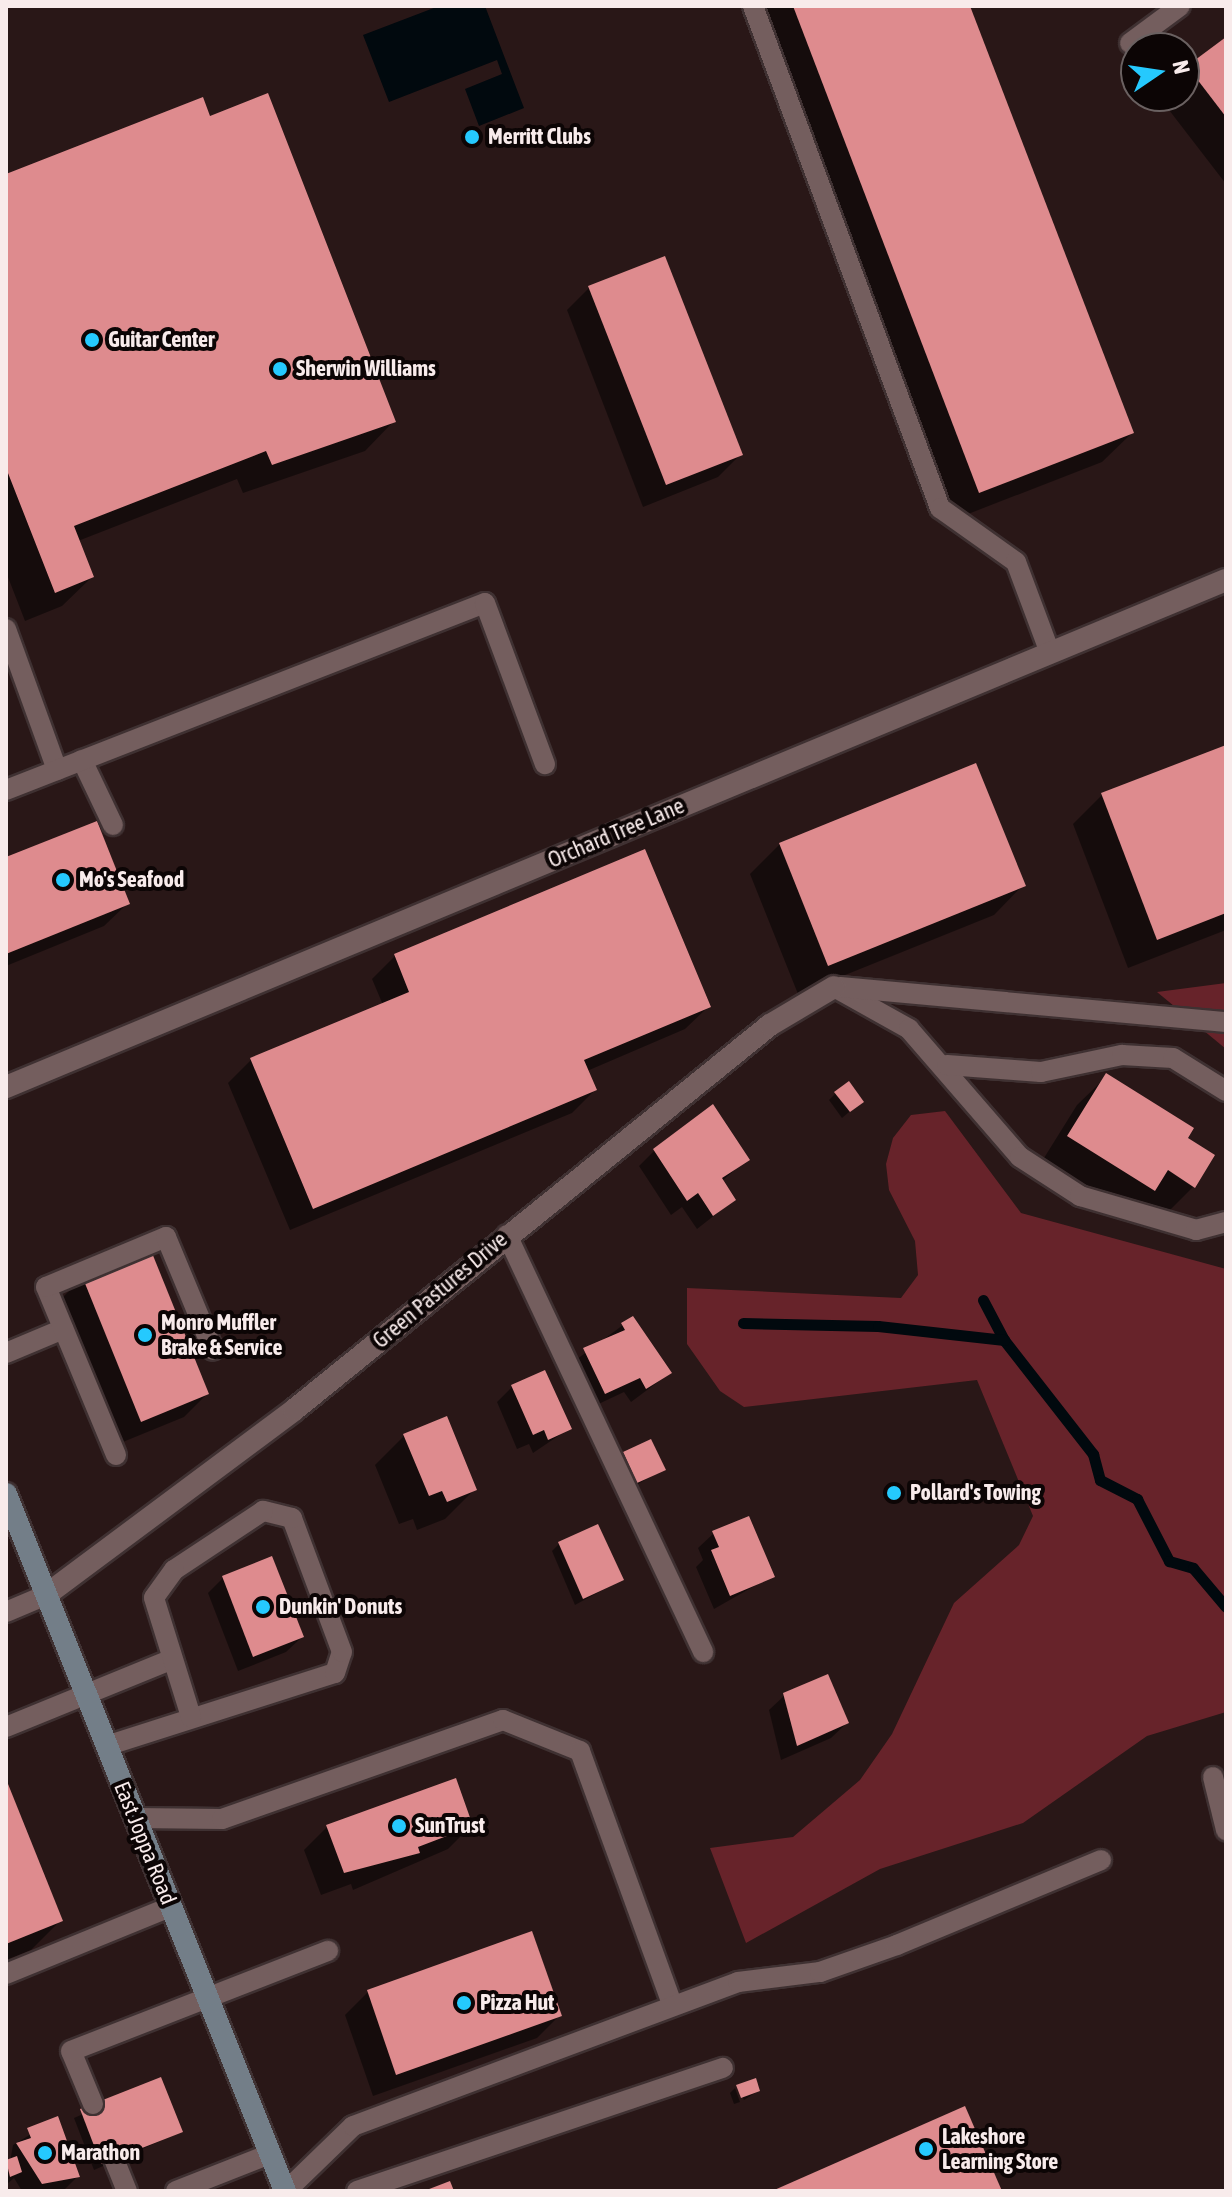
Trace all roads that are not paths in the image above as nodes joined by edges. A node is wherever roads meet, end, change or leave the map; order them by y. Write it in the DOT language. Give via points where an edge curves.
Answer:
graph roads {
  1 [pos="753,6"];
  2 [pos="1180,6"];
  3 [pos="1145,32"];
  4 [pos="1226,580"];
  5 [pos="6,629"];
  6 [pos="1050,653"];
  7 [pos="82,760"];
  8 [pos="545,764"];
  9 [pos="57,770"];
  10 [pos="6,790"];
  11 [pos="113,825"];
  12 [pos="834,987"];
  13 [pos="1226,1022"];
  14 [pos="947,1065"];
  15 [pos="6,1087"];
  16 [pos="1226,1091"];
  17 [pos="1226,1222"];
  18 [pos="507,1235"];
  19 [pos="63,1329"];
  20 [pos="213,1350"];
  21 [pos="6,1353"];
  22 [pos="116,1455"];
  23 [pos="7,1497"];
  24 [pos="46,1595"];
  25 [pos="6,1612"];
  26 [pos="703,1652"];
  27 [pos="170,1660"];
  28 [pos="86,1694"];
  29 [pos="191,1717"];
  30 [pos="6,1727"];
  31 [pos="106,1746"];
  32 [pos="1213,1777"];
  33 [pos="135,1818"];
  34 [pos="1226,1830"];
  35 [pos="1101,1860"];
  36 [pos="170,1907"];
  37 [pos="328,1951"];
  38 [pos="6,1974"];
  39 [pos="206,1997"];
  40 [pos="673,2006"];
  41 [pos="723,2068"];
  42 [pos="93,2104"];
  43 [pos="270,2154"];
  44 [pos="114,2159"];
  45 [pos="127,2191"];
  46 [pos="176,2191"];
  47 [pos="285,2191"];
  48 [pos="357,2191"];
  1 -- 6 [label="lane" via="940,508 1016,562"];
  2 -- 3 [label="lane"];
  4 -- 6 [label="street, Orchard Tree Lane"];
  5 -- 9 [label="lane"];
  6 -- 15 [label="street, Orchard Tree Lane"];
  7 -- 8 [label="lane" via="485,603"];
  7 -- 9 [label="lane"];
  7 -- 11 [label="lane"];
  9 -- 10 [label="lane"];
  12 -- 13 [label="lane"];
  12 -- 14 [label="lane" via="909,1029"];
  12 -- 18 [label="street, Green Pastures Drive" via="770,1025"];
  14 -- 16 [label="lane" via="1041,1072 1122,1055 1173,1058"];
  14 -- 17 [label="lane" via="1020,1157 1080,1196 1196,1230"];
  18 -- 24 [label="street, Green Pastures Drive" via="294,1410"];
  18 -- 26 [label="lane"];
  19 -- 20 [label="lane" via="46,1287 166,1237"];
  19 -- 21 [label="lane"];
  19 -- 22 [label="lane"];
  23 -- 24 [label="main road, East Joppa Road"];
  24 -- 25 [label="lane"];
  24 -- 28 [label="main road, East Joppa Road"];
  27 -- 28 [label="lane"];
  27 -- 29 [label="lane"];
  27 -- 29 [label="lane" via="154,1598 174,1570 263,1511 292,1518 342,1652 335,1673"];
  28 -- 30 [label="lane"];
  28 -- 31 [label="main road, East Joppa Road"];
  29 -- 31 [label="lane"];
  31 -- 33 [label="main road, East Joppa Road"];
  32 -- 34 [label="lane"];
  33 -- 36 [label="main road, East Joppa Road"];
  33 -- 40 [label="lane" via="222,1819 503,1720 580,1751"];
  35 -- 40 [label="lane" via="820,1972 738,1982"];
  36 -- 38 [label="lane"];
  36 -- 39 [label="main road, East Joppa Road"];
  37 -- 39 [label="lane"];
  39 -- 42 [label="lane" via="71,2051"];
  39 -- 43 [label="main road, East Joppa Road"];
  40 -- 47 [label="lane" via="353,2126"];
  41 -- 48 [label="lane"];
  43 -- 46 [label="lane"];
  43 -- 47 [label="main road, East Joppa Road"];
  44 -- 45 [label="lane"];
}
